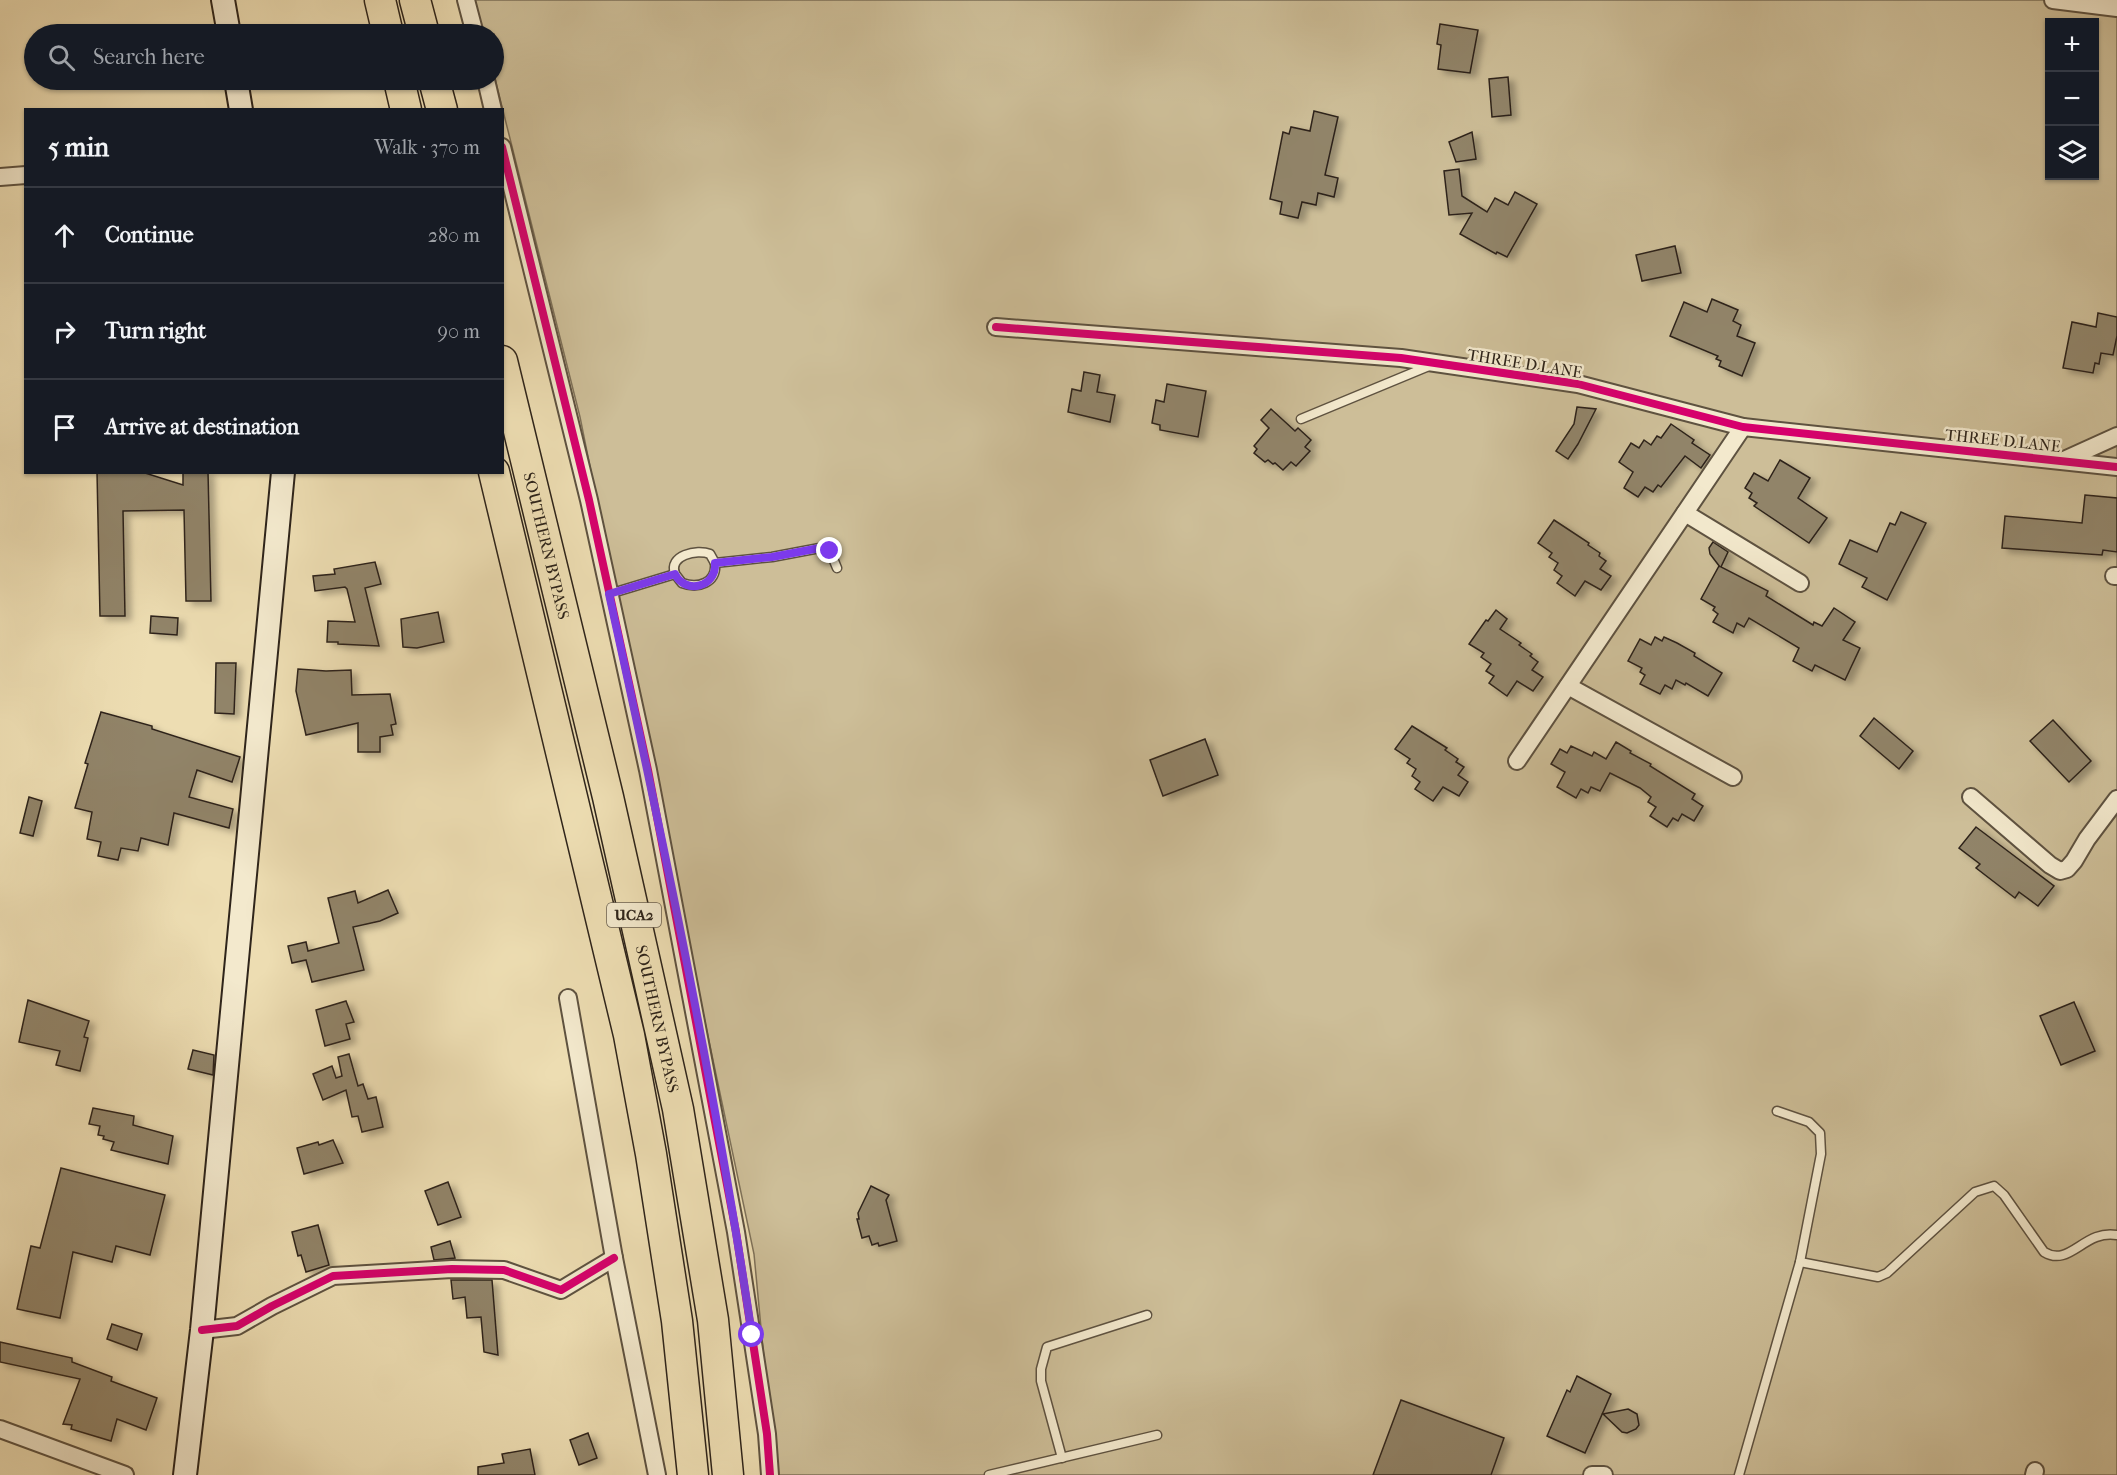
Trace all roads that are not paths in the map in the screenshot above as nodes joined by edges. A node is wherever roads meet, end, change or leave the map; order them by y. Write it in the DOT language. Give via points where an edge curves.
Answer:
graph roads {
  1 [pos="223,0"];
  2 [pos="380,0"];
  3 [pos="415,0"];
  4 [pos="466,0"];
  5 [pos="2053,0"];
  6 [pos="2117,9"];
  7 [pos="227,24"];
  8 [pos="386,24"];
  9 [pos="421,24"];
  10 [pos="472,24"];
  11 [pos="238,90"];
  12 [pos="401,90"];
  13 [pos="437,90"];
  14 [pos="488,90"];
  15 [pos="241,108"];
  16 [pos="406,108"];
  17 [pos="441,108"];
  18 [pos="493,108"];
  19 [pos="504,155"];
  20 [pos="24,175"];
  21 [pos="0,177"];
  22 [pos="996,327"];
  23 [pos="1435,363"];
  24 [pos="504,369"];
  25 [pos="1301,419"];
  26 [pos="1743,427"];
  27 [pos="2117,436"];
  28 [pos="2064,460"];
  29 [pos="2117,467"];
  30 [pos="283,474"];
  31 [pos="494,474"];
  32 [pos="1685,513"];
  33 [pos="715,563"];
  34 [pos="837,568"];
  35 [pos="675,574"];
  36 [pos="1800,583"];
  37 [pos="609,594"];
  38 [pos="1568,686"];
  39 [pos="1517,761"];
  40 [pos="1733,777"];
  41 [pos="1971,797"];
  42 [pos="2117,799"];
  43 [pos="568,998"];
  44 [pos="1777,1111"];
  45 [pos="2117,1235"];
  46 [pos="614,1258"];
  47 [pos="1800,1262"];
  48 [pos="1147,1315"];
  49 [pos="202,1330"];
  50 [pos="0,1429"];
  51 [pos="1157,1436"];
  52 [pos="1062,1458"];
  53 [pos="125,1475"];
  54 [pos="185,1475"];
  55 [pos="657,1475"];
  56 [pos="693,1475"];
  57 [pos="728,1475"];
  58 [pos="770,1475"];
  59 [pos="989,1475"];
  60 [pos="1592,1475"];
  61 [pos="1604,1475"];
  62 [pos="1739,1475"];
  1 -- 7 [label="main road"];
  2 -- 8 [label="highway"];
  3 -- 9 [label="highway"];
  4 -- 10 [label="street"];
  5 -- 6 [label="street"];
  11 -- 15 [label="main road"];
  12 -- 16 [label="highway"];
  13 -- 17 [label="highway"];
  14 -- 18 [label="street"];
  19 -- 37 [label="street"];
  20 -- 21 [label="street"];
  22 -- 23 [label="street, THREE D LANE"];
  23 -- 25 [label="lane"];
  23 -- 26 [label="street, THREE D LANE" via="1578,384"];
  24 -- 57 [label="highway, SOUTHERN BYPASS / UCA2" via="678,1109 713,1320"];
  26 -- 28 [label="street, THREE D LANE"];
  26 -- 32 [label="street"];
  27 -- 28 [label="street"];
  28 -- 29 [label="street, THREE D LANE"];
  30 -- 49 [label="main road"];
  31 -- 56 [label="highway, SOUTHERN BYPASS / UCA2" via="629,1035 677,1321"];
  32 -- 36 [label="street"];
  32 -- 38 [label="street"];
  33 -- 34 [label="lane" via="825,547"];
  33 -- 35 [label="lane" via="712,578 705,584 682,583"];
  33 -- 35 [label="lane" via="710,554 692,552 675,563"];
  35 -- 37 [label="lane"];
  37 -- 58 [label="street" via="650,782 735,1222"];
  38 -- 39 [label="street"];
  38 -- 40 [label="street"];
  41 -- 42 [label="street" via="2060,871 2074,861"];
  43 -- 46 [label="street"];
  44 -- 47 [label="lane" via="1809,1122 1820,1133"];
  45 -- 47 [label="lane" via="2102,1234 2062,1257 2051,1257 1994,1186 1975,1192 1887,1273 1878,1276"];
  46 -- 49 [label="street" via="561,1290 504,1270 333,1276 237,1326"];
  46 -- 55 [label="street"];
  47 -- 62 [label="lane"];
  48 -- 52 [label="lane" via="1047,1347 1041,1381"];
  49 -- 54 [label="main road"];
  50 -- 53 [label="street"];
  51 -- 52 [label="lane"];
  52 -- 59 [label="lane"];
  60 -- 61 [label="street"];
}
